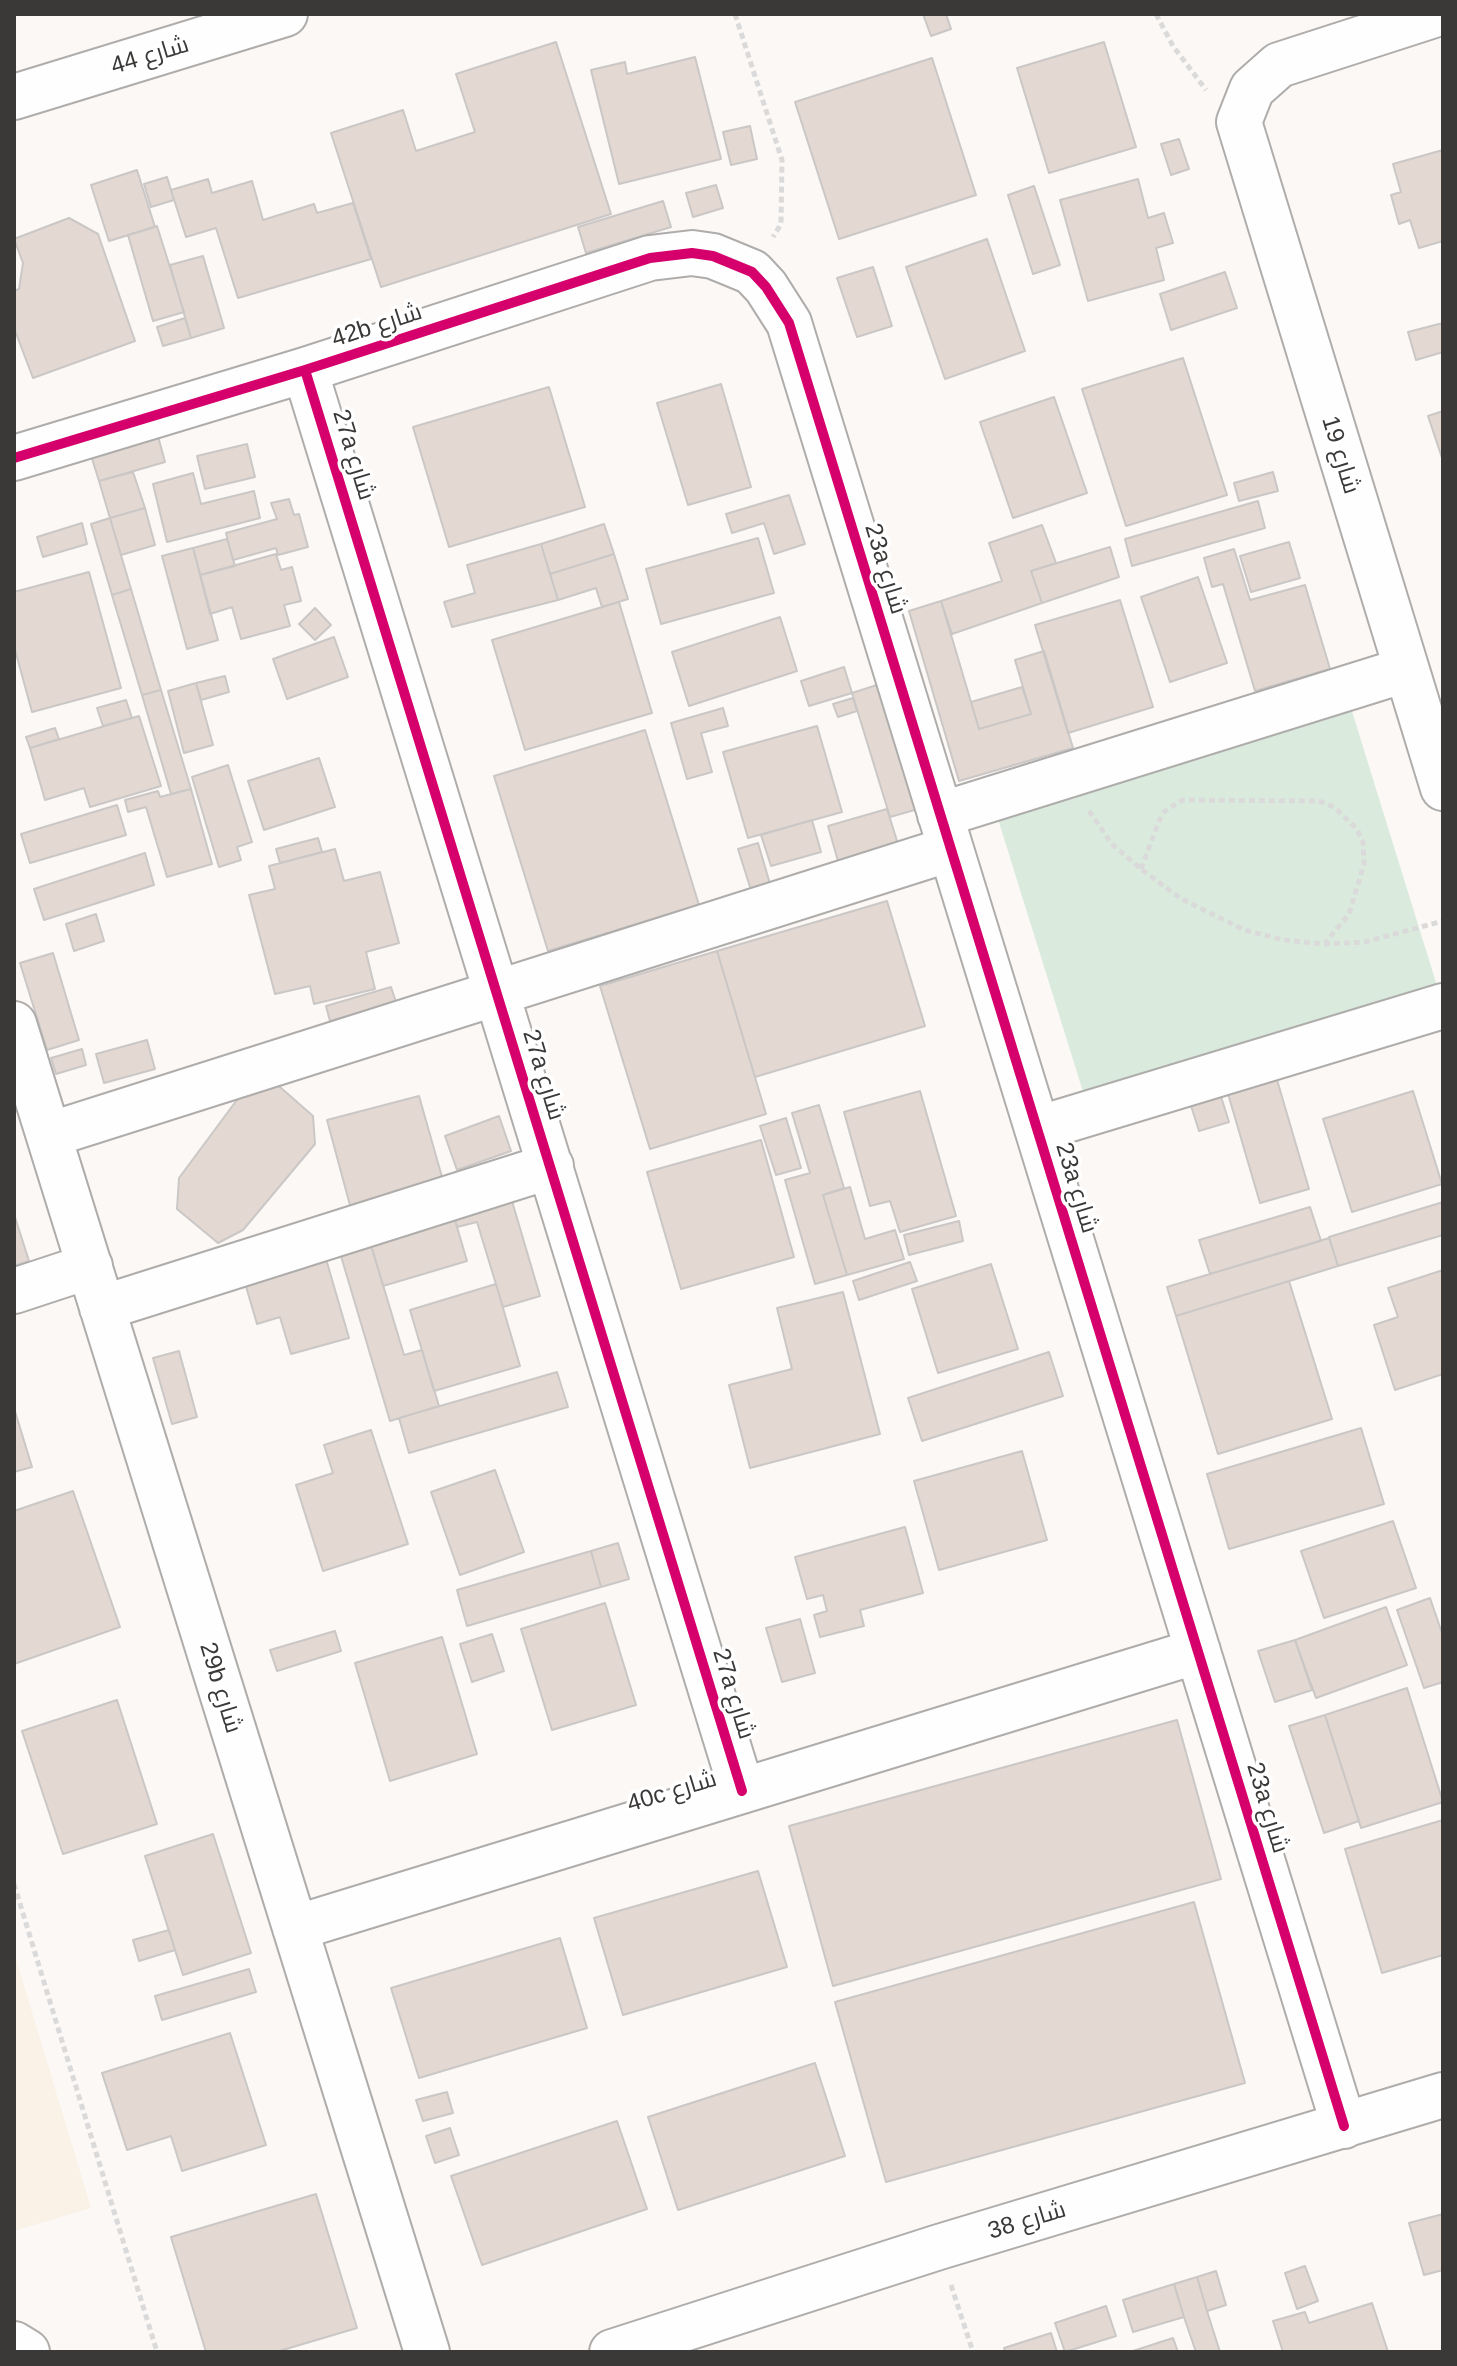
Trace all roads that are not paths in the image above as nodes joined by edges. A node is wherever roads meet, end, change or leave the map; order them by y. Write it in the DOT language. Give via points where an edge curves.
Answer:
graph roads {
  1 [pos="285,14"];
  2 [pos="1437,14"];
  3 [pos="14,97"];
  4 [pos="752,272"];
  5 [pos="305,370"];
  6 [pos="14,458"];
  7 [pos="1405,670"];
  8 [pos="1443,788"];
  9 [pos="945,832"];
  10 [pos="497,993"];
  11 [pos="1443,1006"];
  12 [pos="14,1024"];
  13 [pos="1037,1129"];
  14 [pos="49,1135"];
  15 [pos="551,1166"];
  16 [pos="90,1266"];
  17 [pos="14,1291"];
  18 [pos="102,1308"];
  19 [pos="1198,1651"];
  20 [pos="742,1791"];
  21 [pos="295,1928"];
  22 [pos="1443,2095"];
  23 [pos="1344,2126"];
  24 [pos="14,2344"];
  25 [pos="27,2352"];
  26 [pos="427,2352"];
  27 [pos="612,2352"];
  1 -- 3 [label="street, شارع 44"];
  2 -- 7 [label="street, شارع 19" via="1279,65 1252,89 1239,122"];
  4 -- 5 [label="street, 42b شارع" via="692,253 650,258"];
  4 -- 9 [label="street, 23a شارع" via="789,323"];
  5 -- 6 [label="street, 42b شارع"];
  5 -- 10 [label="street, 27a شارع"];
  7 -- 8 [label="street, شارع 19"];
  7 -- 9 [label="street" via="1071,774"];
  9 -- 10 [label="street"];
  9 -- 13 [label="street, 23a شارع"];
  10 -- 14 [label="street"];
  10 -- 15 [label="street, 27a شارع"];
  11 -- 13 [label="street"];
  12 -- 14 [label="street, 29b شارع"];
  13 -- 19 [label="street, 23a شارع"];
  14 -- 16 [label="street, 29b شارع"];
  15 -- 18 [label="street"];
  15 -- 20 [label="street, 27a شارع"];
  16 -- 17 [label="street"];
  16 -- 18 [label="street, 29b شارع"];
  18 -- 21 [label="street, 29b شارع"];
  19 -- 20 [label="street, 40c شارع"];
  19 -- 23 [label="street, 23a شارع"];
  20 -- 21 [label="street, 40c شارع"];
  21 -- 26 [label="street, 29b شارع"];
  22 -- 23 [label="street, شارع 38"];
  23 -- 27 [label="street, شارع 38"];
  24 -- 25 [label="street"];
}
